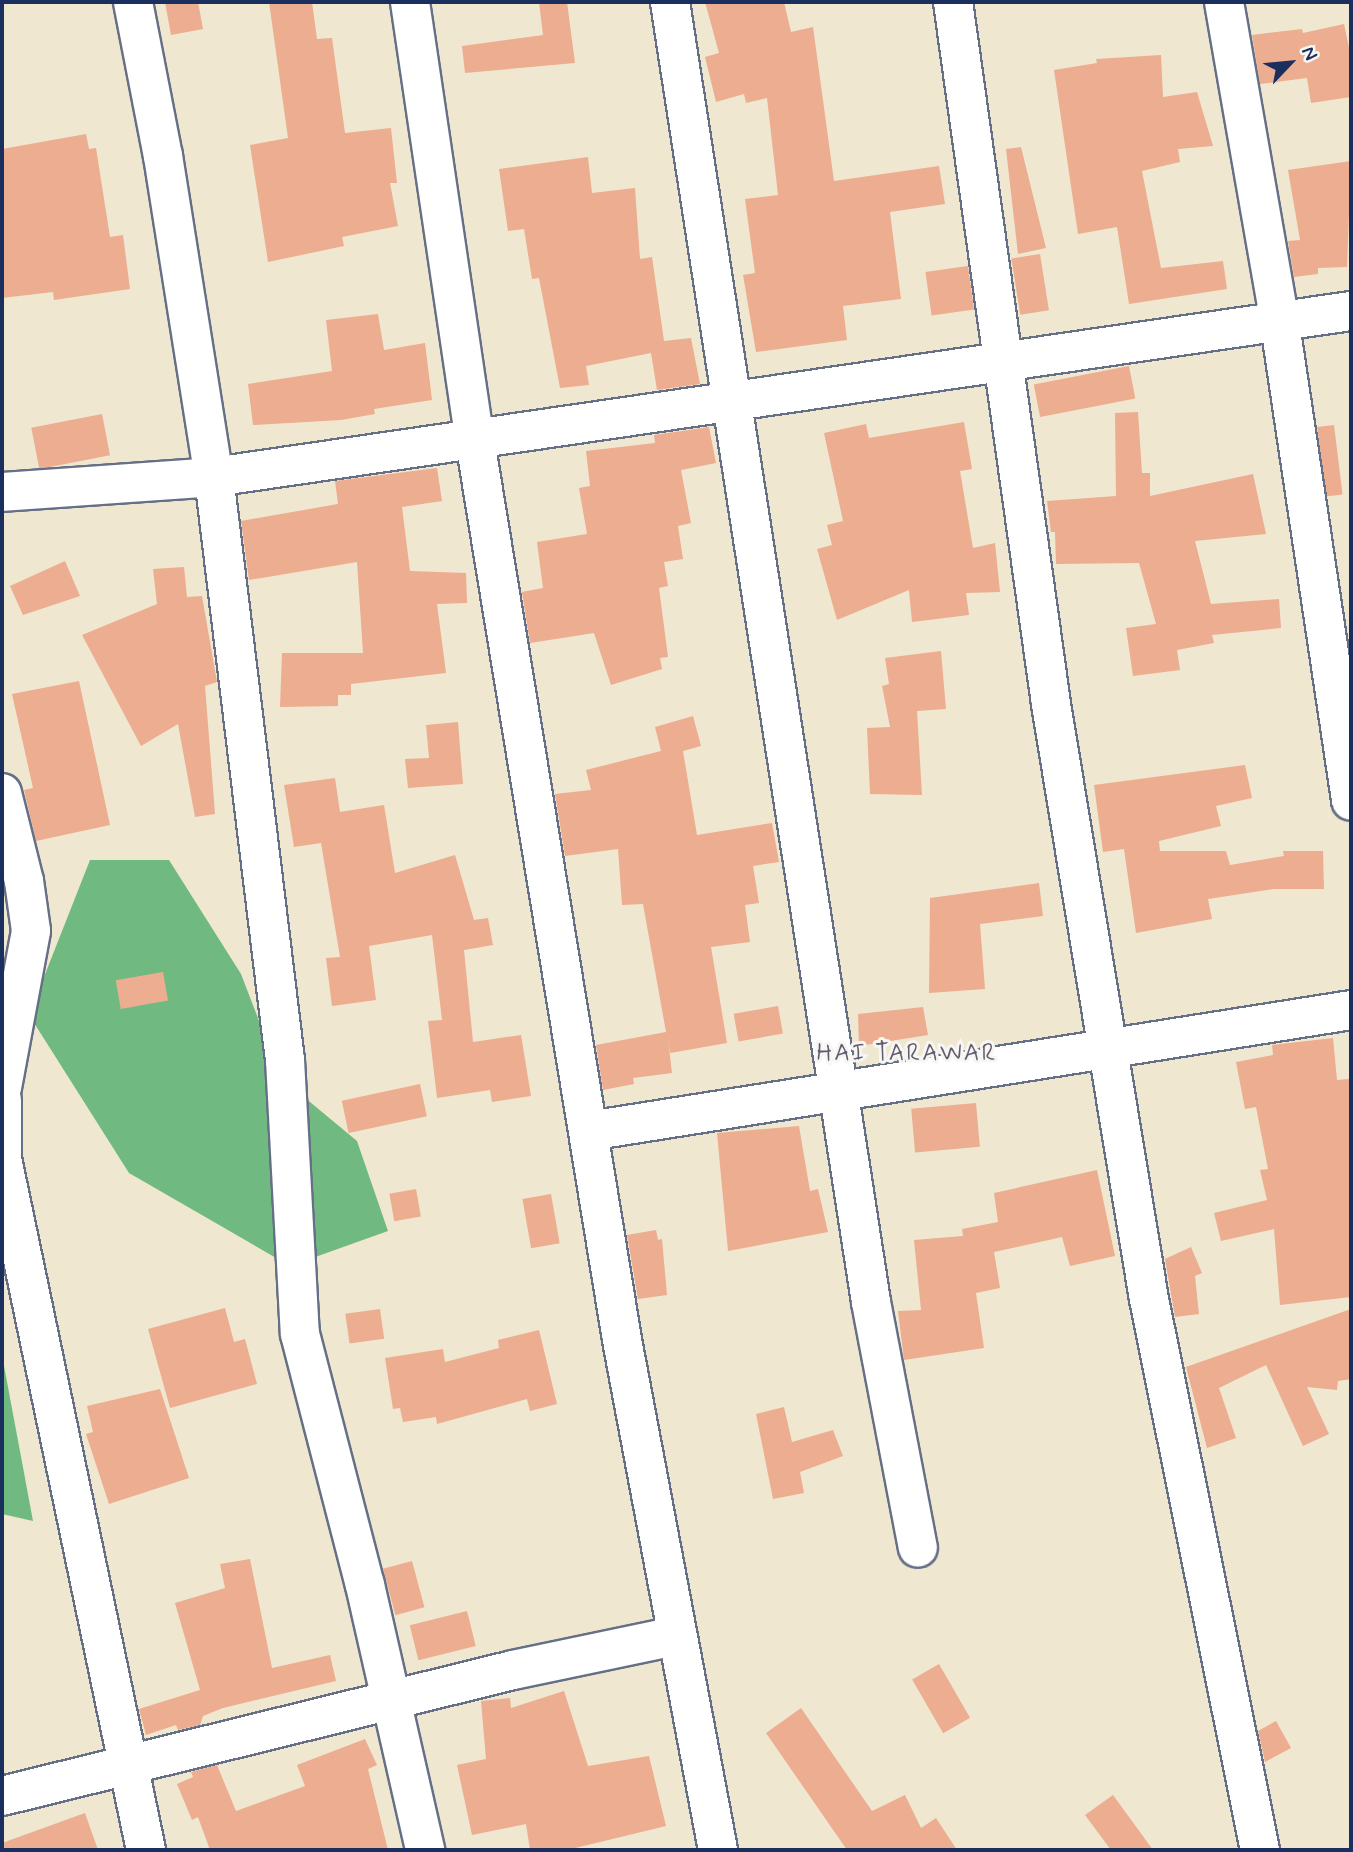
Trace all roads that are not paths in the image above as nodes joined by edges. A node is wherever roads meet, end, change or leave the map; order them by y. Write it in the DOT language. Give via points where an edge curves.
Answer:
graph roads {
  1 [pos="133,2"];
  2 [pos="410,2"];
  3 [pos="670,2"];
  4 [pos="953,2"];
  5 [pos="1224,2"];
  6 [pos="1351,311"];
  7 [pos="1279,318"];
  8 [pos="1006,363"];
  9 [pos="732,403"];
  10 [pos="475,441"];
  11 [pos="214,477"];
  12 [pos="2,492"];
  13 [pos="2,793"];
  14 [pos="1351,801"];
  15 [pos="1351,1010"];
  16 [pos="1110,1050"];
  17 [pos="2,1088"];
  18 [pos="839,1093"];
  19 [pos="2,1100"];
  20 [pos="589,1131"];
  21 [pos="918,1548"];
  22 [pos="676,1636"];
  23 [pos="391,1702"];
  24 [pos="127,1766"];
  25 [pos="2,1796"];
  26 [pos="146,1850"];
  27 [pos="425,1850"];
  28 [pos="718,1850"];
  29 [pos="1260,1850"];
  1 -- 11 [label="street" via="163,156"];
  2 -- 10 [label="street"];
  3 -- 9 [label="street"];
  4 -- 8 [label="street"];
  5 -- 7 [label="street"];
  6 -- 7 [label="street"];
  7 -- 8 [label="street"];
  7 -- 14 [label="street"];
  8 -- 9 [label="street"];
  8 -- 16 [label="street" via="1051,704"];
  9 -- 10 [label="street"];
  9 -- 18 [label="street"];
  10 -- 11 [label="street"];
  10 -- 20 [label="street"];
  11 -- 12 [label="street"];
  11 -- 23 [label="street" via="285,1060 300,1334"];
  13 -- 17 [label="street" via="31,931"];
  15 -- 16 [label="street" via="1238,1025"];
  16 -- 18 [label="street"];
  16 -- 29 [label="street" via="1149,1299"];
  18 -- 20 [label="street"];
  18 -- 21 [label="street" via="892,1422"];
  19 -- 24 [label="street" via="2,1159 102,1624"];
  20 -- 22 [label="street"];
  22 -- 23 [label="street"];
  22 -- 28 [label="street"];
  23 -- 24 [label="street"];
  23 -- 27 [label="street"];
  24 -- 25 [label="street"];
  24 -- 26 [label="street"];
}
